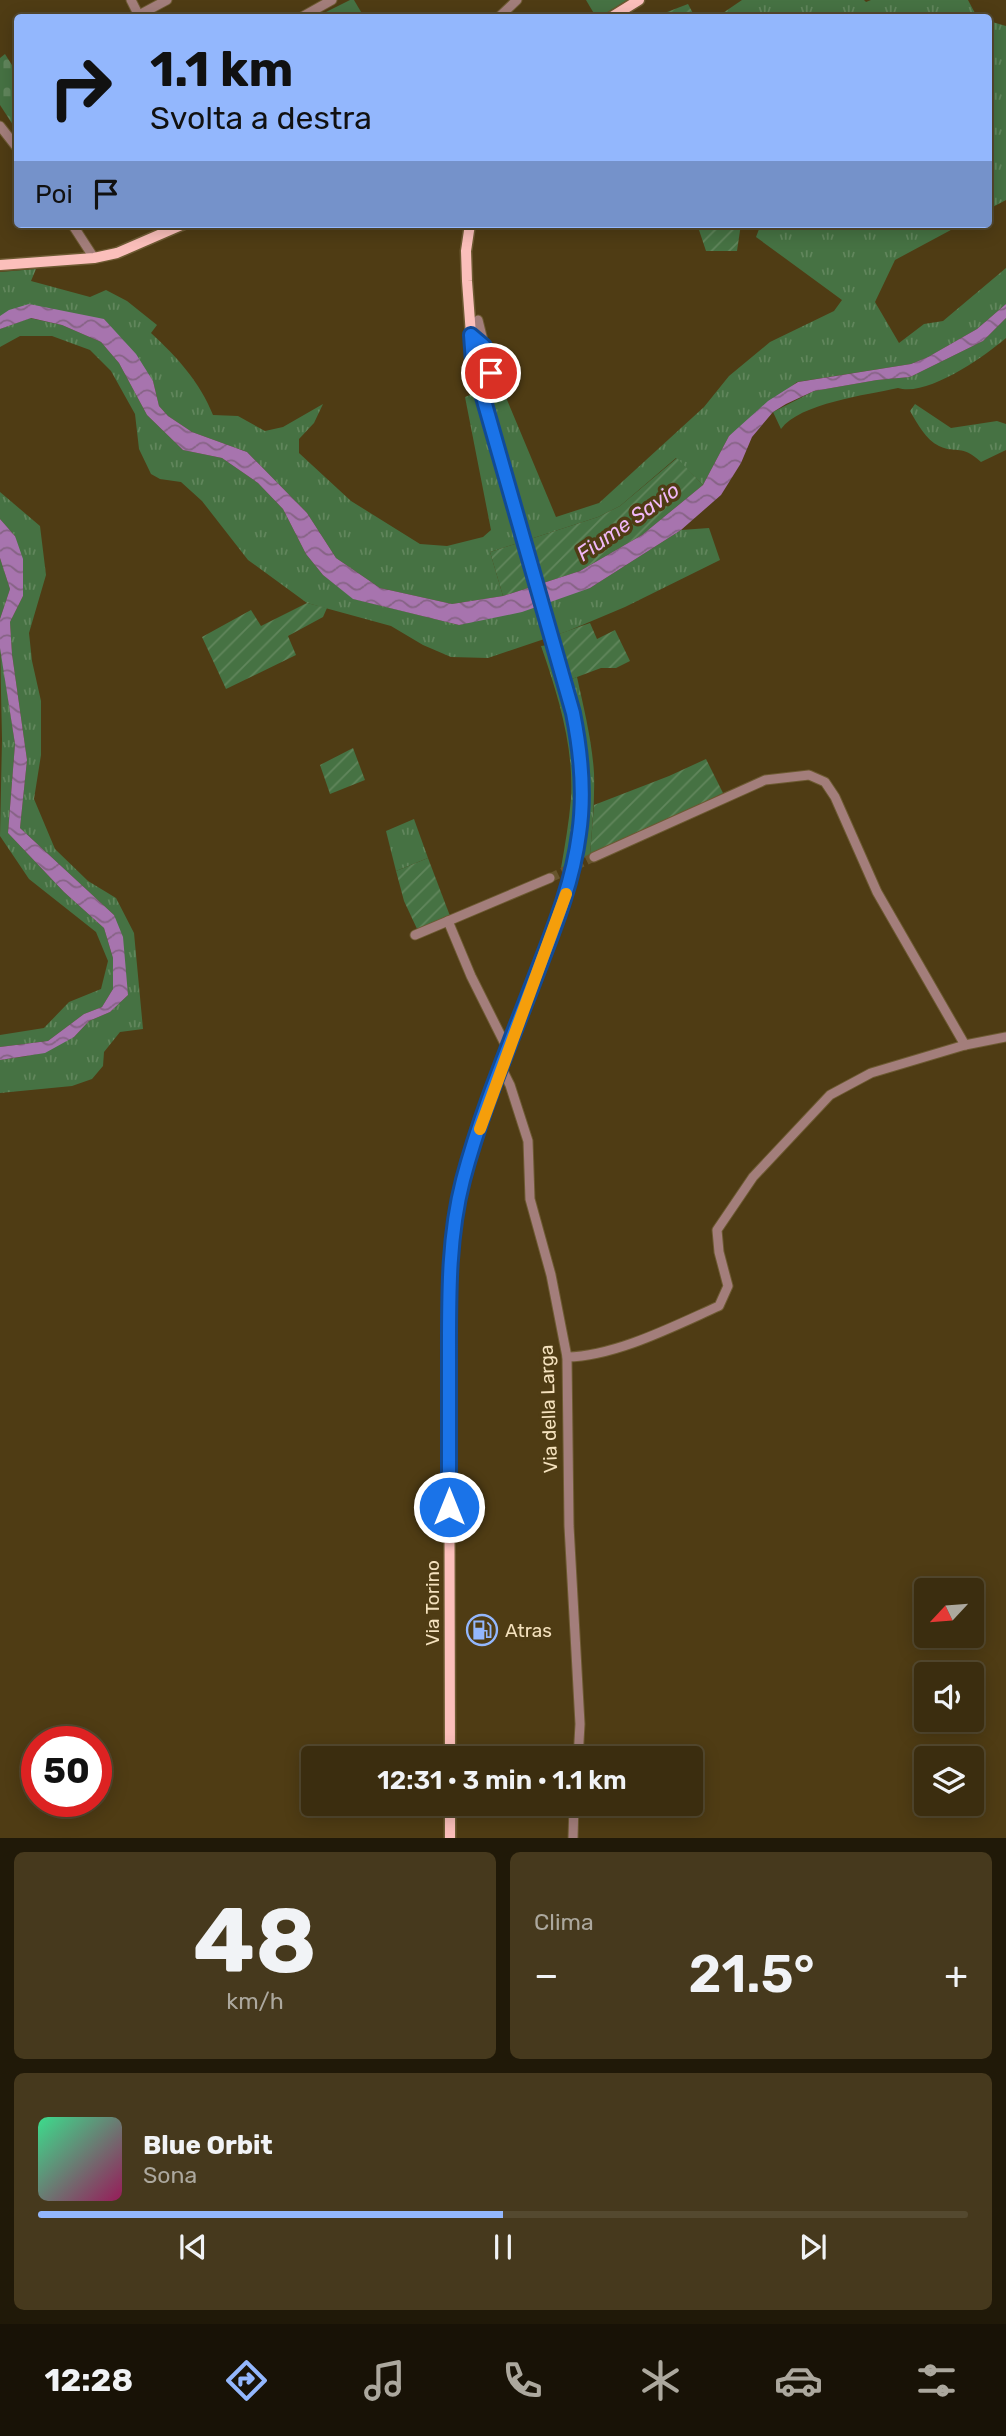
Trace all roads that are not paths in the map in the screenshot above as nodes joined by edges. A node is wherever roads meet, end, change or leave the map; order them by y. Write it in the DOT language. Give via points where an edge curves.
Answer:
graph roads {
  1 [pos="167,0"];
  2 [pos="332,0"];
  3 [pos="517,0"];
  4 [pos="639,0"];
  5 [pos="142,14"];
  6 [pos="307,14"];
  7 [pos="502,14"];
  8 [pos="616,14"];
  9 [pos="0,126"];
  10 [pos="14,144"];
  11 [pos="75,228"];
  12 [pos="175,228"];
  13 [pos="469,228"];
  14 [pos="94,258"];
  15 [pos="0,265"];
  16 [pos="478,320"];
  17 [pos="471,335"];
  18 [pos="484,346"];
  19 [pos="491,373"];
  20 [pos="594,857"];
  21 [pos="550,878"];
  22 [pos="448,921"];
  23 [pos="415,935"];
  24 [pos="1006,1037"];
  25 [pos="965,1045"];
  26 [pos="508,1050"];
  27 [pos="501,1067"];
  28 [pos="567,1357"];
  29 [pos="450,1746"];
  30 [pos="579,1746"];
  31 [pos="450,1816"];
  32 [pos="574,1816"];
  33 [pos="450,1838"];
  34 [pos="573,1838"];
  1 -- 5 [label="street"];
  2 -- 6 [label="street"];
  3 -- 7 [label="street"];
  4 -- 8 [label="main road"];
  9 -- 10 [label="street"];
  11 -- 14 [label="street"];
  12 -- 14 [label="main road"];
  13 -- 17 [label="main road, Via Torino" via="466,251"];
  14 -- 15 [label="main road"];
  16 -- 18 [label="street"];
  17 -- 18 [label="street"];
  17 -- 26 [label="main road, Via Torino" via="473,362 565,686 581,766 580,832 572,872"];
  18 -- 19 [label="street"];
  20 -- 25 [label="street" via="765,780 809,775 825,782 877,892"];
  21 -- 22 [label="street"];
  22 -- 23 [label="street"];
  22 -- 26 [label="street"];
  24 -- 25 [label="street"];
  25 -- 28 [label="street" via="871,1073 821,1104 753,1177 717,1230 728,1286 719,1307 642,1340"];
  26 -- 27 [label="main road, Via Torino"];
  27 -- 28 [label="street, Via della Larga" via="528,1141 530,1199"];
  27 -- 29 [label="main road, Via Torino" via="463,1180 451,1249"];
  28 -- 30 [label="street, Via della Larga"];
  31 -- 33 [label="main road"];
  32 -- 34 [label="street"];
}
